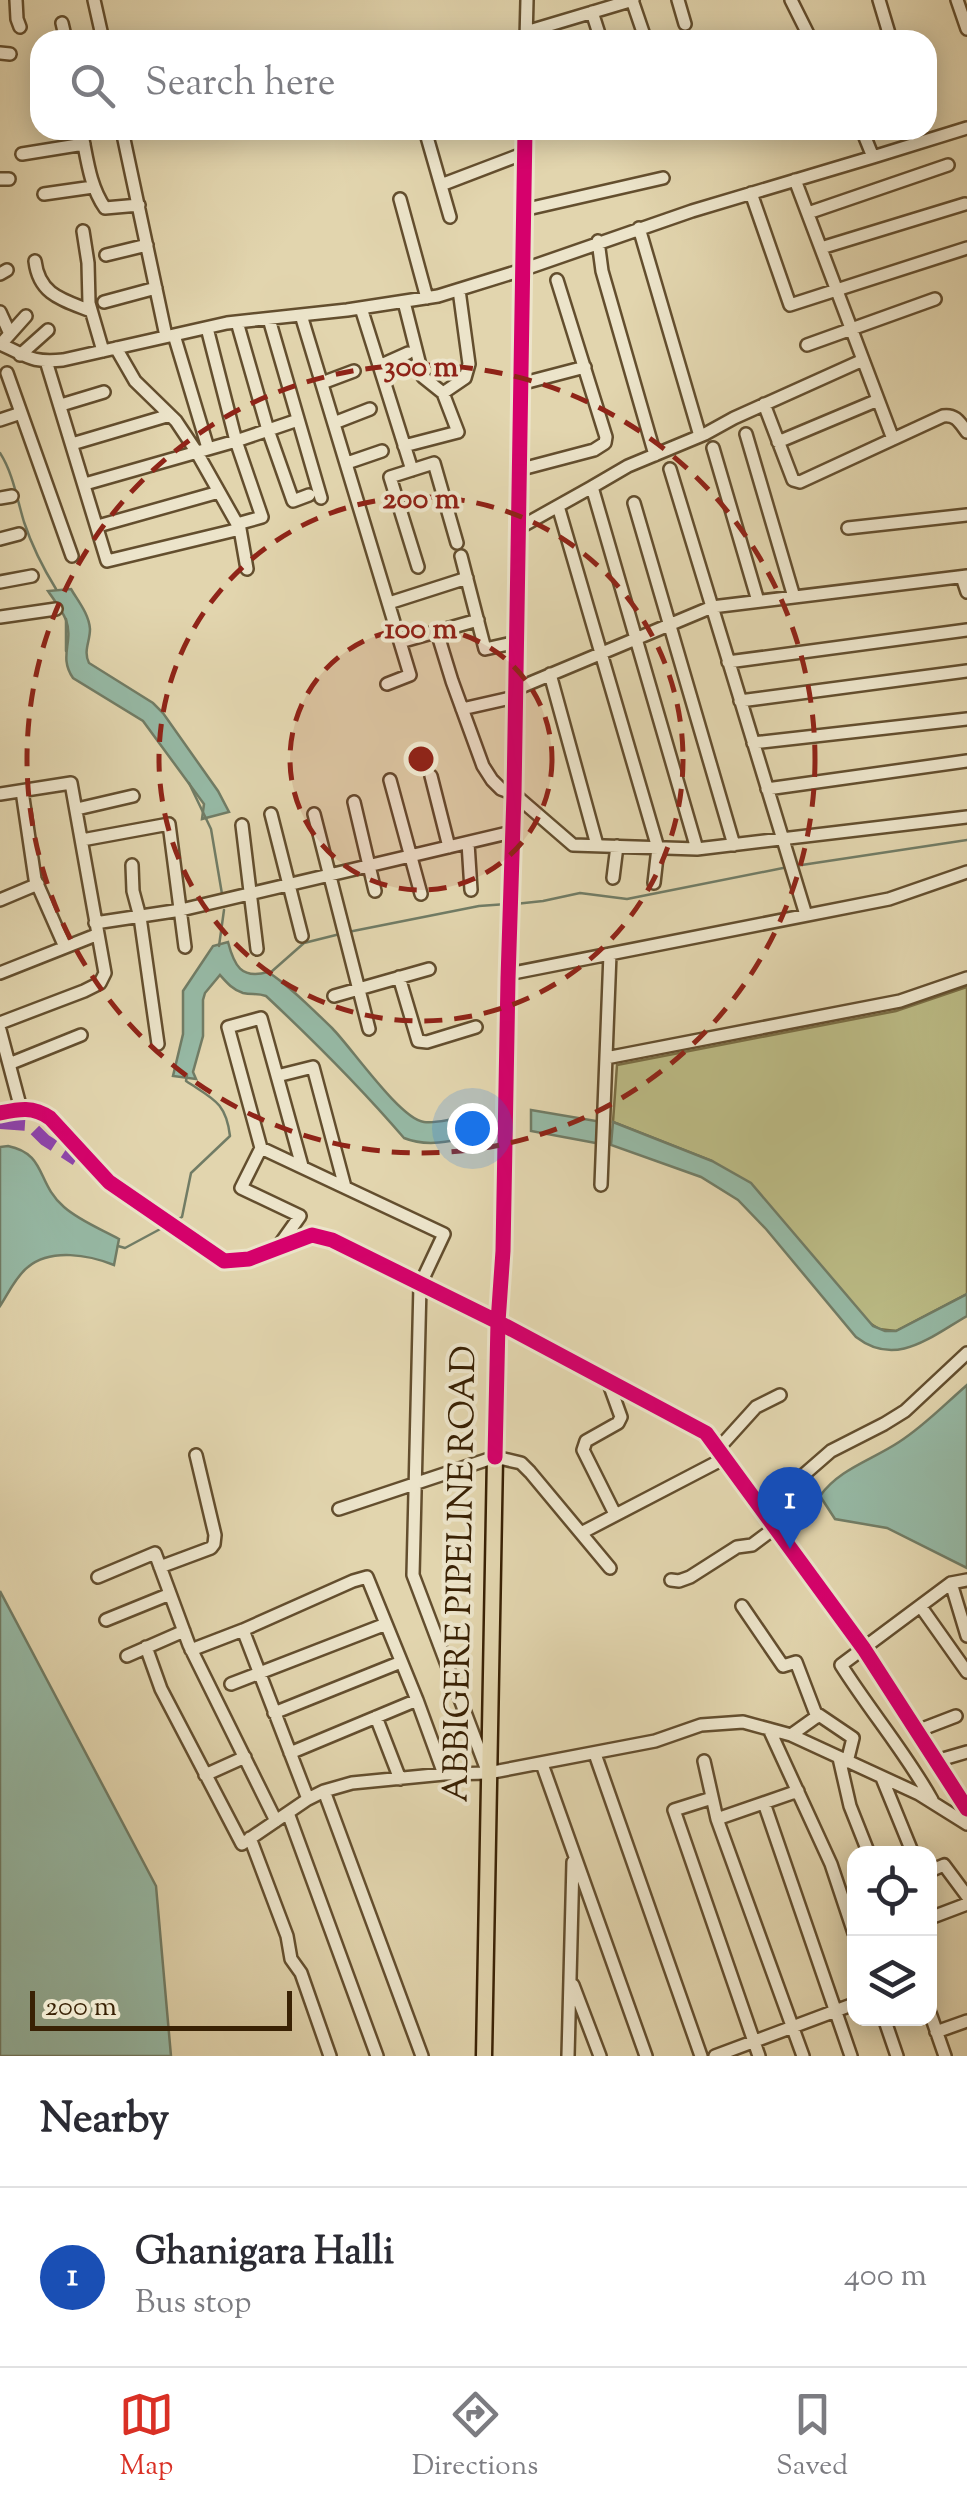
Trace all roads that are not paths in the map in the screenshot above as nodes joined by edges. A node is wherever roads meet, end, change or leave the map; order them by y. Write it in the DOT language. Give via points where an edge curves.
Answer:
graph roads {
  1 [pos="16,0"];
  2 [pos="94,0"];
  3 [pos="528,0"];
  4 [pos="632,0"];
  5 [pos="678,0"];
  6 [pos="791,0"];
  7 [pos="879,0"];
  8 [pos="957,0"];
  9 [pos="592,12"];
  10 [pos="62,23"];
  11 [pos="685,24"];
  12 [pos="20,27"];
  13 [pos="967,29"];
  14 [pos="64,30"];
  15 [pos="101,30"];
  16 [pos="526,30"];
  17 [pos="542,30"];
  18 [pos="598,30"];
  19 [pos="642,30"];
  20 [pos="806,30"];
  21 [pos="888,30"];
  22 [pos="967,128"];
  23 [pos="937,133"];
  24 [pos="83,140"];
  25 [pos="124,140"];
  26 [pos="428,140"];
  27 [pos="525,140"];
  28 [pos="866,140"];
  29 [pos="911,140"];
  30 [pos="84,144"];
  31 [pos="525,153"];
  32 [pos="22,154"];
  33 [pos="873,157"];
  34 [pos="948,165"];
  35 [pos="663,178"];
  36 [pos="795,180"];
  37 [pos="441,186"];
  38 [pos="93,188"];
  39 [pos="751,193"];
  40 [pos="44,194"];
  41 [pos="400,199"];
  42 [pos="964,204"];
  43 [pos="138,205"];
  44 [pos="523,210"];
  45 [pos="808,212"];
  46 [pos="450,217"];
  47 [pos="639,228"];
  48 [pos="83,231"];
  49 [pos="598,242"];
  50 [pos="148,245"];
  51 [pos="821,248"];
  52 [pos="967,248"];
  53 [pos="106,255"];
  54 [pos="35,261"];
  55 [pos="522,270"];
  56 [pos="557,280"];
  57 [pos="156,288"];
  58 [pos="836,289"];
  59 [pos="459,290"];
  60 [pos="426,298"];
  61 [pos="935,299"];
  62 [pos="104,302"];
  63 [pos="404,302"];
  64 [pos="361,308"];
  65 [pos="92,311"];
  66 [pos="0,312"];
  67 [pos="26,316"];
  68 [pos="301,316"];
  69 [pos="269,319"];
  70 [pos="238,322"];
  71 [pos="207,328"];
  72 [pos="851,329"];
  73 [pos="48,330"];
  74 [pos="10,334"];
  75 [pos="170,336"];
  76 [pos="0,344"];
  77 [pos="807,345"];
  78 [pos="109,349"];
  79 [pos="408,354"];
  80 [pos="24,356"];
  81 [pos="863,360"];
  82 [pos="46,361"];
  83 [pos="379,366"];
  84 [pos="585,367"];
  85 [pos="354,371"];
  86 [pos="3,375"];
  87 [pos="322,382"];
  88 [pos="520,384"];
  89 [pos="104,392"];
  90 [pos="443,393"];
  91 [pos="878,400"];
  92 [pos="764,404"];
  93 [pos="61,405"];
  94 [pos="370,409"];
  95 [pos="21,413"];
  96 [pos="170,415"];
  97 [pos="0,420"];
  98 [pos="298,420"];
  99 [pos="334,422"];
  100 [pos="268,430"];
  101 [pos="967,432"];
  102 [pos="746,434"];
  103 [pos="700,436"];
  104 [pos="893,439"];
  105 [pos="236,441"];
  106 [pos="778,442"];
  107 [pos="72,444"];
  108 [pos="404,446"];
  109 [pos="713,448"];
  110 [pos="202,449"];
  111 [pos="382,451"];
  112 [pos="655,455"];
  113 [pos="346,463"];
  114 [pos="670,469"];
  115 [pos="412,470"];
  116 [pos="518,470"];
  117 [pos="84,484"];
  118 [pos="592,487"];
  119 [pos="220,492"];
  120 [pos="634,502"];
  121 [pos="558,506"];
  122 [pos="967,515"];
  123 [pos="98,526"];
  124 [pos="238,526"];
  125 [pos="848,528"];
  126 [pos="518,529"];
  127 [pos="19,534"];
  128 [pos="0,538"];
  129 [pos="72,556"];
  130 [pos="418,567"];
  131 [pos="247,569"];
  132 [pos="32,576"];
  133 [pos="964,576"];
  134 [pos="467,578"];
  135 [pos="0,582"];
  136 [pos="967,592"];
  137 [pos="794,597"];
  138 [pos="758,602"];
  139 [pos="389,603"];
  140 [pos="712,607"];
  141 [pos="56,609"];
  142 [pos="0,617"];
  143 [pos="478,620"];
  144 [pos="670,625"];
  145 [pos="967,630"];
  146 [pos="438,632"];
  147 [pos="636,639"];
  148 [pos="400,642"];
  149 [pos="517,642"];
  150 [pos="601,653"];
  151 [pos="728,662"];
  152 [pos="967,672"];
  153 [pos="550,674"];
  154 [pos="387,684"];
  155 [pos="515,692"];
  156 [pos="740,700"];
  157 [pos="462,709"];
  158 [pos="967,719"];
  159 [pos="753,743"];
  160 [pos="967,761"];
  161 [pos="431,776"];
  162 [pos="390,780"];
  163 [pos="767,788"];
  164 [pos="22,791"];
  165 [pos="0,794"];
  166 [pos="514,794"];
  167 [pos="133,796"];
  168 [pos="354,802"];
  169 [pos="76,809"];
  170 [pos="271,814"];
  171 [pos="314,814"];
  172 [pos="967,818"];
  173 [pos="242,824"];
  174 [pos="512,832"];
  175 [pos="783,839"];
  176 [pos="82,840"];
  177 [pos="468,842"];
  178 [pos="734,845"];
  179 [pos="597,846"];
  180 [pos="617,846"];
  181 [pos="449,847"];
  182 [pos="658,848"];
  183 [pos="698,850"];
  184 [pos="411,856"];
  185 [pos="132,864"];
  186 [pos="370,866"];
  187 [pos="967,872"];
  188 [pos="330,876"];
  189 [pos="613,878"];
  190 [pos="654,883"];
  191 [pos="38,884"];
  192 [pos="290,886"];
  193 [pos="471,890"];
  194 [pos="375,891"];
  195 [pos="251,892"];
  196 [pos="421,894"];
  197 [pos="0,900"];
  198 [pos="180,910"];
  199 [pos="806,915"];
  200 [pos="140,916"];
  201 [pos="96,929"];
  202 [pos="302,936"];
  203 [pos="66,947"];
  204 [pos="185,947"];
  205 [pos="257,949"];
  206 [pos="610,954"];
  207 [pos="430,968"];
  208 [pos="0,973"];
  209 [pos="508,974"];
  210 [pos="399,976"];
  211 [pos="967,978"];
  212 [pos="360,987"];
  213 [pos="334,996"];
  214 [pos="0,1026"];
  215 [pos="476,1027"];
  216 [pos="369,1028"];
  217 [pos="82,1035"];
  218 [pos="2,1044"];
  219 [pos="158,1044"];
  220 [pos="606,1058"];
  221 [pos="10,1064"];
  222 [pos="277,1076"];
  223 [pos="20,1109"];
  224 [pos="0,1113"];
  225 [pos="261,1148"];
  226 [pos="302,1166"];
  227 [pos="600,1185"];
  228 [pos="345,1187"];
  229 [pos="277,1248"];
  230 [pos="420,1285"];
  231 [pos="498,1322"];
  232 [pos="967,1353"];
  233 [pos="608,1381"];
  234 [pos="780,1394"];
  235 [pos="722,1453"];
  236 [pos="196,1455"];
  237 [pos="494,1457"];
  238 [pos="416,1484"];
  239 [pos="339,1509"];
  240 [pos="762,1511"];
  241 [pos="616,1514"];
  242 [pos="776,1528"];
  243 [pos="581,1533"];
  244 [pos="160,1567"];
  245 [pos="610,1568"];
  246 [pos="98,1576"];
  247 [pos="670,1580"];
  248 [pos="967,1580"];
  249 [pos="951,1584"];
  250 [pos="170,1594"];
  251 [pos="742,1606"];
  252 [pos="921,1606"];
  253 [pos="106,1620"];
  254 [pos="386,1624"];
  255 [pos="244,1630"];
  256 [pos="184,1631"];
  257 [pos="967,1636"];
  258 [pos="146,1647"];
  259 [pos="864,1649"];
  260 [pos="192,1650"];
  261 [pos="127,1656"];
  262 [pos="401,1662"];
  263 [pos="260,1672"];
  264 [pos="967,1672"];
  265 [pos="231,1684"];
  266 [pos="417,1700"];
  267 [pos="274,1713"];
  268 [pos="817,1716"];
  269 [pos="956,1716"];
  270 [pos="376,1718"];
  271 [pos="769,1729"];
  272 [pos="917,1731"];
  273 [pos="791,1735"];
  274 [pos="967,1752"];
  275 [pos="290,1753"];
  276 [pos="595,1754"];
  277 [pos="244,1757"];
  278 [pos="843,1760"];
  279 [pos="704,1761"];
  280 [pos="936,1761"];
  281 [pos="542,1764"];
  282 [pos="488,1773"];
  283 [pos="444,1774"];
  284 [pos="205,1775"];
  285 [pos="882,1778"];
  286 [pos="400,1779"];
  287 [pos="324,1791"];
  288 [pos="798,1792"];
  289 [pos="712,1798"];
  290 [pos="308,1800"];
  291 [pos="764,1803"];
  292 [pos="934,1804"];
  293 [pos="967,1810"];
  294 [pos="282,1817"];
  295 [pos="717,1819"];
  296 [pos="967,1824"];
  297 [pos="250,1838"];
  298 [pos="866,1846"];
  299 [pos="909,1846"];
  300 [pos="574,1852"];
  301 [pos="937,1868"];
  302 [pos="967,1896"];
  303 [pos="967,1904"];
  304 [pos="847,1912"];
  305 [pos="937,1915"];
  306 [pos="570,1977"];
  307 [pos="847,2007"];
  308 [pos="836,2011"];
  309 [pos="967,2022"];
  310 [pos="887,2026"];
  311 [pos="934,2026"];
  312 [pos="793,2027"];
  313 [pos="936,2032"];
  314 [pos="754,2042"];
  315 [pos="330,2056"];
  316 [pos="376,2056"];
  317 [pos="422,2056"];
  318 [pos="484,2056"];
  319 [pos="568,2056"];
  320 [pos="600,2056"];
  321 [pos="646,2056"];
  322 [pos="701,2056"];
  323 [pos="715,2056"];
  324 [pos="758,2056"];
  325 [pos="803,2056"];
  326 [pos="851,2056"];
  327 [pos="897,2056"];
  328 [pos="944,2056"];
  1 -- 12 [label="street"];
  2 -- 15 [label="street"];
  3 -- 16 [label="street"];
  4 -- 9 [label="street"];
  4 -- 19 [label="street"];
  5 -- 11 [label="street"];
  6 -- 20 [label="street"];
  7 -- 21 [label="street"];
  8 -- 13 [label="street"];
  9 -- 17 [label="street"];
  9 -- 18 [label="street"];
  10 -- 14 [label="street"];
  22 -- 23 [label="street"];
  24 -- 30 [label="street"];
  25 -- 43 [label="street"];
  26 -- 37 [label="street"];
  27 -- 31 [label="street, ABBIGERE PIPELINE ROAD"];
  28 -- 33 [label="street"];
  29 -- 33 [label="street"];
  30 -- 32 [label="street"];
  30 -- 38 [label="street"];
  31 -- 37 [label="street"];
  31 -- 44 [label="street, ABBIGERE PIPELINE ROAD"];
  33 -- 36 [label="street"];
  34 -- 45 [label="street"];
  35 -- 44 [label="street"];
  36 -- 39 [label="street"];
  36 -- 45 [label="street"];
  37 -- 46 [label="street"];
  38 -- 40 [label="street"];
  38 -- 43 [label="street" via="105,208"];
  39 -- 47 [label="street"];
  39 -- 58 [label="street" via="790,305"];
  41 -- 60 [label="street"];
  42 -- 51 [label="street"];
  43 -- 50 [label="street"];
  44 -- 55 [label="street, ABBIGERE PIPELINE ROAD"];
  45 -- 51 [label="street"];
  47 -- 49 [label="street"];
  47 -- 103 [label="street"];
  48 -- 65 [label="street"];
  49 -- 55 [label="street"];
  49 -- 112 [label="street"];
  50 -- 53 [label="street"];
  50 -- 57 [label="street"];
  51 -- 58 [label="street"];
  52 -- 58 [label="street"];
  54 -- 65 [label="street" via="44,288"];
  55 -- 59 [label="street"];
  55 -- 88 [label="street, ABBIGERE PIPELINE ROAD"];
  56 -- 84 [label="street"];
  57 -- 62 [label="street"];
  57 -- 75 [label="street"];
  58 -- 72 [label="street"];
  59 -- 60 [label="street"];
  59 -- 90 [label="street" via="469,364 465,378"];
  60 -- 63 [label="street"];
  61 -- 72 [label="street"];
  63 -- 64 [label="street"];
  63 -- 90 [label="street" via="423,377"];
  64 -- 68 [label="street"];
  64 -- 83 [label="street"];
  65 -- 78 [label="street"];
  66 -- 74 [label="street"];
  67 -- 74 [label="street"];
  68 -- 69 [label="street"];
  68 -- 87 [label="street"];
  69 -- 70 [label="street"];
  69 -- 98 [label="street"];
  70 -- 71 [label="street"];
  70 -- 100 [label="street"];
  71 -- 75 [label="street"];
  71 -- 105 [label="street"];
  72 -- 77 [label="street"];
  72 -- 81 [label="street"];
  73 -- 80 [label="street"];
  74 -- 76 [label="street"];
  75 -- 78 [label="street"];
  75 -- 110 [label="street"];
  76 -- 80 [label="street"];
  78 -- 82 [label="street"];
  78 -- 96 [label="street"];
  79 -- 83 [label="street"];
  80 -- 82 [label="street"];
  80 -- 86 [label="street"];
  81 -- 91 [label="street"];
  81 -- 92 [label="street"];
  82 -- 93 [label="street"];
  83 -- 108 [label="street"];
  84 -- 88 [label="street"];
  84 -- 116 [label="street" via="605,443"];
  85 -- 87 [label="street"];
  86 -- 95 [label="street"];
  87 -- 99 [label="street"];
  88 -- 116 [label="street, ABBIGERE PIPELINE ROAD"];
  89 -- 93 [label="street"];
  90 -- 108 [label="street" via="458,432"];
  91 -- 104 [label="street"];
  91 -- 106 [label="street"];
  92 -- 103 [label="street"];
  92 -- 106 [label="street"];
  93 -- 107 [label="street"];
  94 -- 99 [label="street"];
  95 -- 97 [label="street"];
  95 -- 129 [label="street"];
  96 -- 107 [label="street"];
  96 -- 110 [label="street"];
  98 -- 100 [label="street"];
  98 -- 100 [label="street" via="315,497 292,501"];
  99 -- 113 [label="street"];
  100 -- 105 [label="street"];
  101 -- 104 [label="street" via="950,414"];
  102 -- 137 [label="street"];
  103 -- 112 [label="street"];
  104 -- 106 [label="street" via="800,482 793,480"];
  105 -- 110 [label="street"];
  105 -- 124 [label="street" via="262,517"];
  107 -- 117 [label="street"];
  108 -- 115 [label="street"];
  109 -- 138 [label="street"];
  110 -- 117 [label="street"];
  110 -- 119 [label="street"];
  111 -- 113 [label="street"];
  112 -- 118 [label="street"];
  113 -- 139 [label="street"];
  114 -- 140 [label="street"];
  115 -- 130 [label="street" via="390,477"];
  115 -- 134 [label="street" via="434,463"];
  116 -- 126 [label="street, ABBIGERE PIPELINE ROAD"];
  117 -- 123 [label="street"];
  118 -- 121 [label="street"];
  118 -- 147 [label="street"];
  119 -- 123 [label="street"];
  119 -- 124 [label="street"];
  120 -- 144 [label="street"];
  121 -- 126 [label="street"];
  121 -- 150 [label="street"];
  122 -- 125 [label="street"];
  123 -- 124 [label="street" via="107,561"];
  124 -- 131 [label="street"];
  126 -- 149 [label="street, ABBIGERE PIPELINE ROAD"];
  127 -- 128 [label="street"];
  132 -- 135 [label="street"];
  133 -- 136 [label="street"];
  133 -- 137 [label="street"];
  134 -- 139 [label="street"];
  134 -- 143 [label="street"];
  137 -- 138 [label="street"];
  138 -- 140 [label="street"];
  139 -- 148 [label="street"];
  140 -- 144 [label="street"];
  140 -- 151 [label="street"];
  141 -- 142 [label="street"];
  143 -- 146 [label="street"];
  143 -- 149 [label="street" via="485,649"];
  144 -- 147 [label="street"];
  144 -- 178 [label="street"];
  145 -- 151 [label="street"];
  146 -- 148 [label="street"];
  146 -- 157 [label="street"];
  147 -- 150 [label="street"];
  147 -- 183 [label="street"];
  148 -- 154 [label="street" via="410,675"];
  149 -- 155 [label="street, ABBIGERE PIPELINE ROAD"];
  150 -- 153 [label="street"];
  150 -- 182 [label="street"];
  151 -- 156 [label="street"];
  152 -- 156 [label="street"];
  153 -- 155 [label="street"];
  153 -- 179 [label="street"];
  155 -- 157 [label="street"];
  155 -- 166 [label="street, ABBIGERE PIPELINE ROAD"];
  156 -- 159 [label="street"];
  157 -- 166 [label="street" via="483,766 501,789"];
  158 -- 159 [label="street"];
  159 -- 163 [label="street"];
  160 -- 163 [label="street"];
  161 -- 181 [label="street"];
  162 -- 184 [label="street"];
  163 -- 175 [label="street"];
  164 -- 165 [label="street"];
  164 -- 169 [label="street" via="71,783"];
  164 -- 191 [label="street"];
  166 -- 174 [label="street, ABBIGERE PIPELINE ROAD"];
  166 -- 179 [label="street" via="573,844"];
  167 -- 169 [label="street"];
  168 -- 186 [label="street"];
  169 -- 176 [label="street"];
  170 -- 192 [label="street"];
  171 -- 188 [label="street"];
  172 -- 175 [label="street"];
  173 -- 195 [label="street"];
  174 -- 177 [label="street"];
  174 -- 209 [label="street, ABBIGERE PIPELINE ROAD"];
  175 -- 178 [label="street"];
  175 -- 199 [label="street"];
  176 -- 198 [label="street" via="169,824"];
  176 -- 201 [label="street"];
  177 -- 181 [label="street"];
  177 -- 193 [label="street"];
  178 -- 183 [label="street"];
  179 -- 180 [label="street"];
  180 -- 182 [label="street"];
  180 -- 189 [label="street"];
  181 -- 184 [label="street"];
  182 -- 183 [label="street"];
  182 -- 190 [label="street"];
  184 -- 186 [label="street"];
  184 -- 196 [label="street"];
  185 -- 200 [label="street"];
  186 -- 188 [label="street"];
  186 -- 194 [label="street"];
  187 -- 199 [label="street" via="889,899"];
  188 -- 192 [label="street"];
  188 -- 212 [label="street"];
  191 -- 197 [label="street"];
  191 -- 203 [label="street"];
  192 -- 195 [label="street"];
  192 -- 202 [label="street"];
  195 -- 198 [label="street"];
  195 -- 205 [label="street"];
  198 -- 200 [label="street"];
  198 -- 204 [label="street"];
  199 -- 206 [label="street"];
  200 -- 201 [label="street"];
  200 -- 219 [label="street"];
  201 -- 203 [label="street"];
  201 -- 214 [label="street" via="103,981"];
  203 -- 208 [label="street"];
  206 -- 209 [label="street"];
  206 -- 220 [label="street"];
  207 -- 210 [label="street"];
  209 -- 231 [label="street, ABBIGERE PIPELINE ROAD"];
  210 -- 212 [label="street"];
  210 -- 215 [label="street" via="418,1041"];
  211 -- 220 [label="street" via="900,1001"];
  212 -- 213 [label="street"];
  212 -- 216 [label="street"];
  214 -- 218 [label="street"];
  217 -- 221 [label="street"];
  218 -- 221 [label="street"];
  220 -- 227 [label="street"];
  221 -- 223 [label="street"];
  222 -- 225 [label="street" via="261,1018 228,1027"];
  222 -- 226 [label="street"];
  222 -- 228 [label="street" via="313,1067"];
  223 -- 224 [label="street"];
  223 -- 229 [label="street" via="50,1118 109,1182 219,1258 250,1259"];
  225 -- 226 [label="street"];
  225 -- 229 [label="street" via="241,1188 300,1216"];
  226 -- 228 [label="street"];
  228 -- 230 [label="street" via="444,1234"];
  229 -- 230 [label="street" via="321,1237"];
  230 -- 231 [label="street"];
  230 -- 238 [label="street"];
  231 -- 233 [label="street"];
  231 -- 237 [label="street, ABBIGERE PIPELINE ROAD"];
  232 -- 240 [label="street" via="905,1411 831,1450"];
  233 -- 235 [label="street" via="706,1433"];
  233 -- 241 [label="street" via="621,1417 582,1450"];
  234 -- 235 [label="street" via="756,1407"];
  235 -- 240 [label="street"];
  235 -- 241 [label="street"];
  236 -- 244 [label="street" via="214,1544"];
  237 -- 238 [label="street"];
  237 -- 243 [label="street" via="521,1463"];
  237 -- 282 [label="main road, ABBIGERE PIPELINE ROAD"];
  238 -- 239 [label="street"];
  238 -- 282 [label="street" via="413,1575"];
  240 -- 242 [label="street"];
  241 -- 243 [label="street"];
  242 -- 247 [label="street" via="690,1576"];
  242 -- 259 [label="street"];
  243 -- 245 [label="street"];
  244 -- 246 [label="street" via="155,1553"];
  244 -- 250 [label="street"];
  248 -- 249 [label="street"];
  249 -- 252 [label="street"];
  249 -- 257 [label="street"];
  250 -- 253 [label="street"];
  250 -- 256 [label="street"];
  251 -- 268 [label="street" via="783,1666 796,1662"];
  252 -- 259 [label="street"];
  252 -- 264 [label="street"];
  254 -- 255 [label="street" via="366,1578"];
  254 -- 262 [label="street"];
  254 -- 263 [label="street"];
  255 -- 260 [label="street"];
  255 -- 263 [label="street"];
  256 -- 258 [label="street"];
  256 -- 260 [label="street"];
  258 -- 261 [label="street"];
  258 -- 284 [label="street"];
  259 -- 272 [label="street"];
  259 -- 292 [label="street" via="842,1665"];
  260 -- 277 [label="street"];
  262 -- 266 [label="street"];
  262 -- 267 [label="street"];
  263 -- 265 [label="street"];
  263 -- 267 [label="street"];
  266 -- 270 [label="street"];
  266 -- 283 [label="street"];
  267 -- 275 [label="street"];
  268 -- 273 [label="street"];
  268 -- 278 [label="street" via="854,1738"];
  269 -- 272 [label="street"];
  270 -- 275 [label="street"];
  270 -- 286 [label="street"];
  271 -- 273 [label="street"];
  271 -- 276 [label="street" via="743,1722 701,1725"];
  271 -- 288 [label="street"];
  272 -- 280 [label="street"];
  273 -- 278 [label="street"];
  274 -- 280 [label="street"];
  275 -- 290 [label="street"];
  276 -- 281 [label="street"];
  276 -- 322 [label="street"];
  277 -- 284 [label="street"];
  277 -- 294 [label="street"];
  278 -- 285 [label="street"];
  278 -- 298 [label="street" via="850,1806"];
  279 -- 289 [label="street"];
  280 -- 293 [label="street"];
  281 -- 282 [label="street"];
  281 -- 300 [label="street"];
  282 -- 283 [label="street"];
  282 -- 318 [label="main road, ABBIGERE PIPELINE ROAD"];
  283 -- 286 [label="street"];
  284 -- 297 [label="street" via="242,1844"];
  285 -- 292 [label="street"];
  285 -- 299 [label="street"];
  286 -- 287 [label="street"];
  287 -- 290 [label="street"];
  287 -- 317 [label="street"];
  288 -- 291 [label="street"];
  288 -- 304 [label="street"];
  289 -- 295 [label="street"];
  289 -- 314 [label="street" via="674,1810"];
  290 -- 294 [label="street"];
  291 -- 295 [label="street"];
  291 -- 308 [label="street"];
  292 -- 296 [label="street"];
  294 -- 297 [label="street"];
  294 -- 316 [label="street"];
  295 -- 312 [label="street"];
  297 -- 315 [label="street"];
  300 -- 306 [label="street"];
  300 -- 321 [label="street"];
  301 -- 302 [label="street" via="944,1866"];
  303 -- 305 [label="street"];
  306 -- 319 [label="street"];
  306 -- 320 [label="street"];
  307 -- 308 [label="street"];
  308 -- 312 [label="street"];
  308 -- 326 [label="street"];
  309 -- 313 [label="street"];
  310 -- 327 [label="street"];
  311 -- 313 [label="street"];
  312 -- 314 [label="street"];
  312 -- 325 [label="street"];
  313 -- 328 [label="street"];
  314 -- 323 [label="street"];
  314 -- 324 [label="street"];
}
